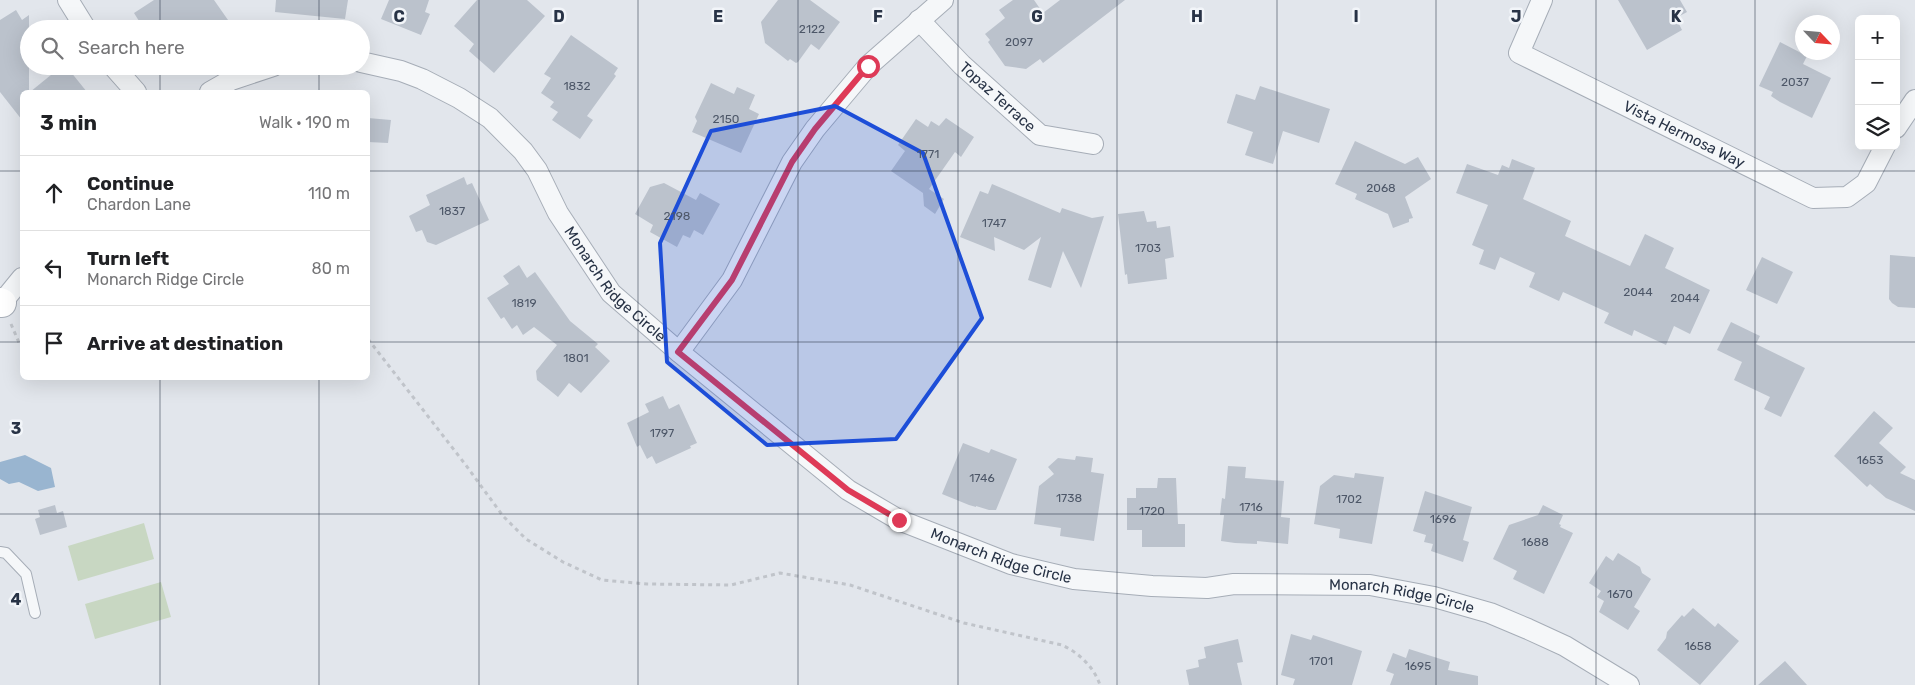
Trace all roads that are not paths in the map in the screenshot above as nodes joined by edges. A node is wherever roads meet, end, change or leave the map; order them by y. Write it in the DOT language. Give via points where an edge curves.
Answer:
graph roads {
  1 [pos="68,0"];
  2 [pos="943,0"];
  3 [pos="1542,0"];
  4 [pos="80,20"];
  5 [pos="918,20"];
  6 [pos="370,64"];
  7 [pos="121,75"];
  8 [pos="247,75"];
  9 [pos="134,90"];
  10 [pos="214,90"];
  11 [pos="1915,100"];
  12 [pos="1900,122"];
  13 [pos="1093,144"];
  14 [pos="1884,150"];
  15 [pos="20,280"];
  16 [pos="1,303"];
  17 [pos="678,352"];
  18 [pos="0,552"];
  19 [pos="35,613"];
  20 [pos="1629,685"];
  1 -- 4 [label="street"];
  2 -- 5 [label="street"];
  3 -- 14 [label="street, Vista Hermosa Way" via="1518,53 1813,198 1847,197 1866,183"];
  5 -- 13 [label="street, Topaz Terrace" via="962,66 1040,135"];
  5 -- 17 [label="street" via="868,66 815,129 792,162 732,280"];
  6 -- 17 [label="street, Monarch Ridge Circle" via="422,79 475,107 507,133 537,170 558,213 611,293"];
  7 -- 9 [label="street"];
  8 -- 10 [label="street"];
  11 -- 12 [label="street"];
  15 -- 16 [label="street"];
  17 -- 20 [label="street, Monarch Ridge Circle" via="848,490 899,520 1011,564 1074,579 1152,586 1370,585 1410,592 1466,606 1528,629 1565,646"];
  18 -- 19 [label="lane" via="6,553 26,574"];
}
